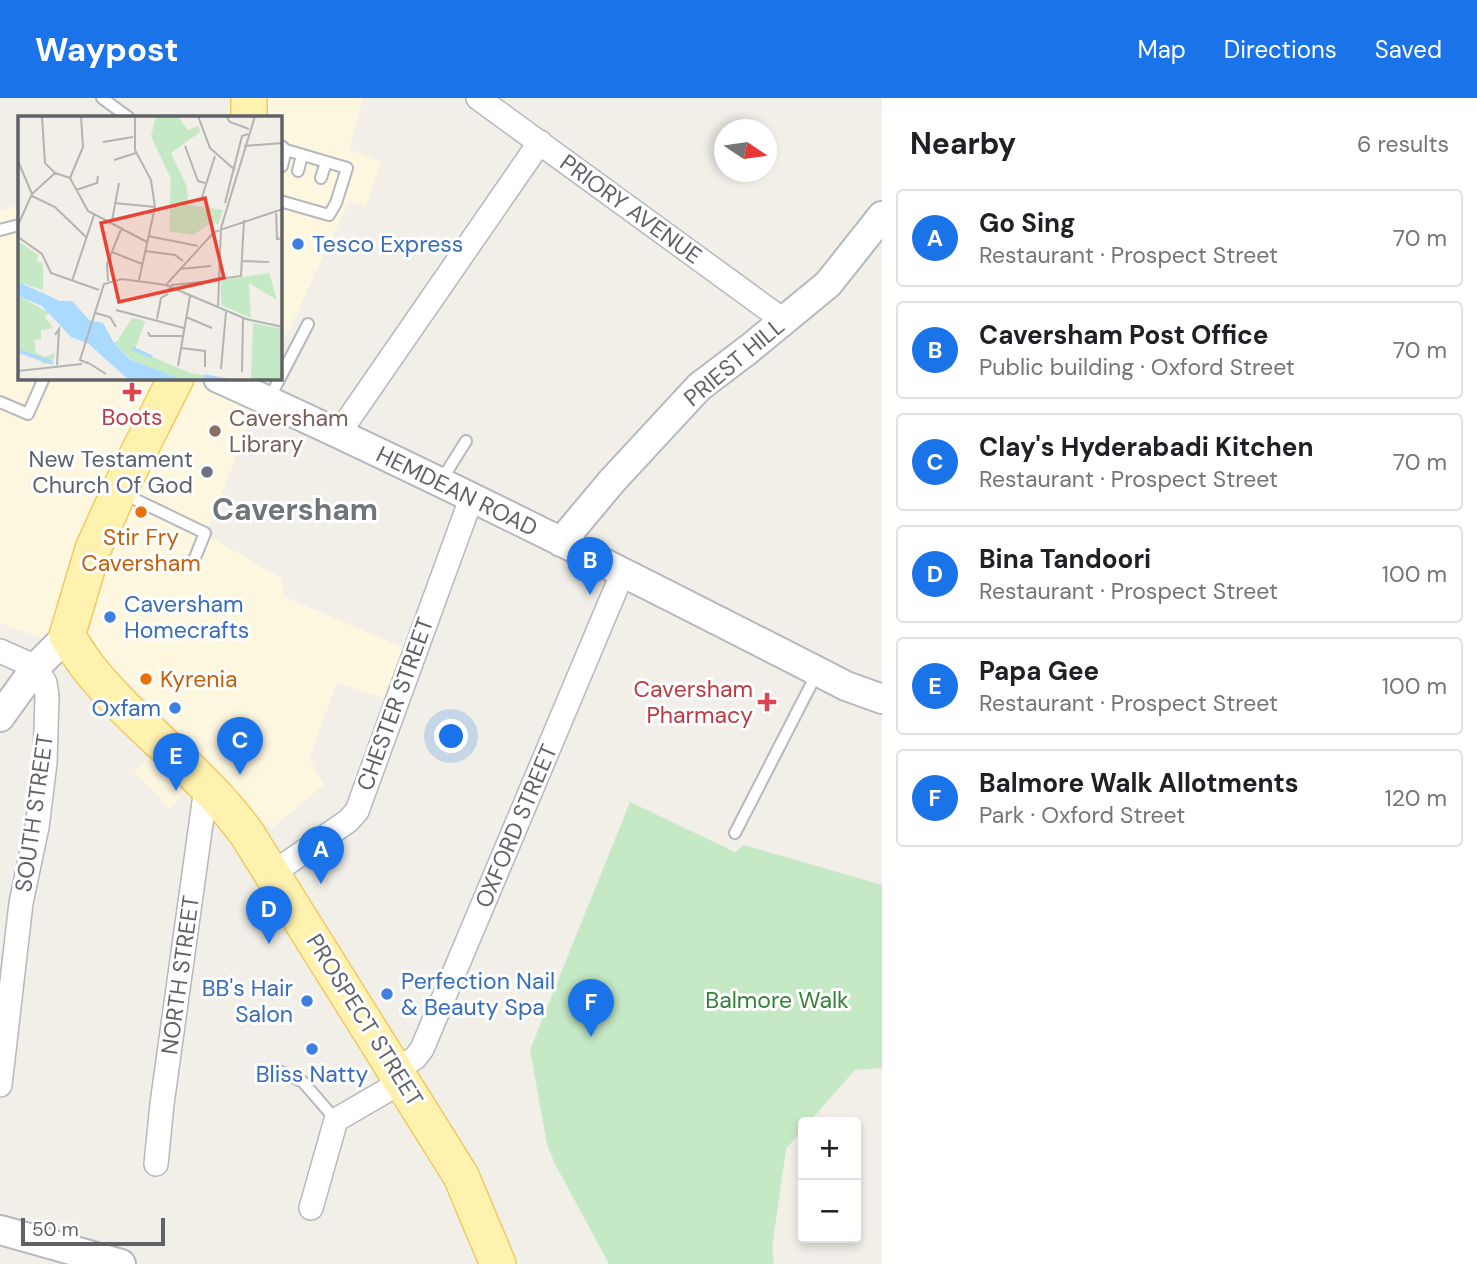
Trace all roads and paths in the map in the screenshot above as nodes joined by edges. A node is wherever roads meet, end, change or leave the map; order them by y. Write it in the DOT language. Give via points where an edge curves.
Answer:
graph roads {
  1 [pos="103,98"];
  2 [pos="249,98"];
  3 [pos="478,98"];
  4 [pos="127,116"];
  5 [pos="249,116"];
  6 [pos="540,142"];
  7 [pos="283,148"];
  8 [pos="302,155"];
  9 [pos="326,162"];
  10 [pos="282,166"];
  11 [pos="298,171"];
  12 [pos="321,178"];
  13 [pos="287,199"];
  14 [pos="880,222"];
  15 [pos="18,225"];
  16 [pos="0,230"];
  17 [pos="783,320"];
  18 [pos="308,324"];
  19 [pos="282,374"];
  20 [pos="43,380"];
  21 [pos="175,380"];
  22 [pos="222,380"];
  23 [pos="279,380"];
  24 [pos="268,401"];
  25 [pos="0,402"];
  26 [pos="339,433"];
  27 [pos="466,441"];
  28 [pos="439,483"];
  29 [pos="119,491"];
  30 [pos="471,499"];
  31 [pos="561,542"];
  32 [pos="192,565"];
  33 [pos="624,572"];
  34 [pos="67,636"];
  35 [pos="0,651"];
  36 [pos="36,667"];
  37 [pos="818,671"];
  38 [pos="882,699"];
  39 [pos="0,717"];
  40 [pos="211,789"];
  41 [pos="735,833"];
  42 [pos="273,873"];
  43 [pos="279,1071"];
  44 [pos="400,1075"];
  45 [pos="0,1085"];
  46 [pos="336,1120"];
  47 [pos="156,1164"];
  48 [pos="310,1208"];
  49 [pos="0,1230"];
  50 [pos="121,1264"];
  51 [pos="498,1264"];
  1 -- 4 [label="lane"];
  2 -- 5 [label="main road"];
  3 -- 6 [label="street, PRIORY AVENUE"];
  6 -- 17 [label="street, PRIORY AVENUE"];
  6 -- 26 [label="street"];
  7 -- 8 [label="lane"];
  7 -- 10 [label="lane"];
  8 -- 9 [label="lane"];
  8 -- 11 [label="lane"];
  9 -- 12 [label="lane"];
  9 -- 13 [label="lane" via="347,168 329,215 313,205"];
  14 -- 17 [label="street, PRIEST HILL" via="828,284"];
  15 -- 16 [label="lane"];
  17 -- 31 [label="street, PRIEST HILL" via="699,387"];
  18 -- 19 [label="lane"];
  20 -- 25 [label="lane" via="28,414"];
  21 -- 29 [label="main road"];
  22 -- 24 [label="street, HEMDEAN ROAD"];
  23 -- 24 [label="lane"];
  24 -- 26 [label="street, HEMDEAN ROAD"];
  26 -- 28 [label="street, HEMDEAN ROAD"];
  27 -- 28 [label="lane"];
  28 -- 30 [label="street, HEMDEAN ROAD"];
  29 -- 32 [label="lane" via="205,533"];
  29 -- 34 [label="main road" via="93,549"];
  30 -- 31 [label="street, HEMDEAN ROAD"];
  30 -- 42 [label="street, CHESTER STREET" via="357,811"];
  31 -- 33 [label="street, HEMDEAN ROAD"];
  33 -- 37 [label="street, HEMDEAN ROAD"];
  33 -- 44 [label="street, OXFORD STREET" via="422,1049"];
  34 -- 36 [label="street"];
  34 -- 40 [label="main road, PROSPECT STREET" via="89,668"];
  35 -- 36 [label="street"];
  36 -- 39 [label="street"];
  36 -- 45 [label="street, SOUTH STREET" via="47,696 45,763 21,903"];
  37 -- 38 [label="street, HEMDEAN ROAD"];
  37 -- 41 [label="lane"];
  40 -- 42 [label="main road, PROSPECT STREET"];
  40 -- 47 [label="street, NORTH STREET" via="204,802"];
  42 -- 44 [label="main road, PROSPECT STREET"];
  43 -- 46 [label="lane" via="303,1082"];
  44 -- 46 [label="street, OXFORD STREET"];
  44 -- 51 [label="main road, PROSPECT STREET" via="461,1176"];
  46 -- 48 [label="street"];
  49 -- 50 [label="street"];
}
